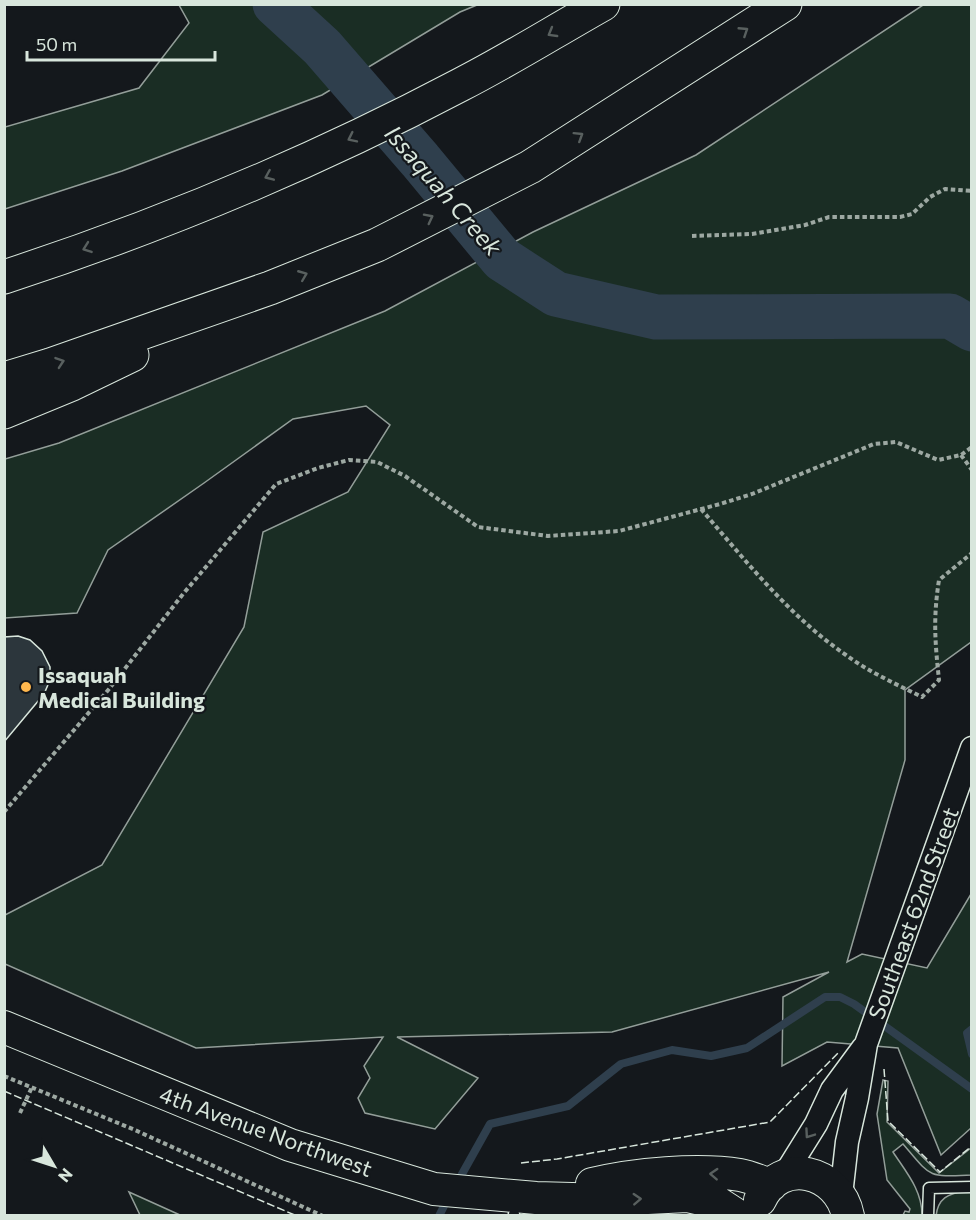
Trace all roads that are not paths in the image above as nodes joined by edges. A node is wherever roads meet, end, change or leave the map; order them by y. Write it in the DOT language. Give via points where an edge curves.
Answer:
graph roads {
  1 [pos="603,4"];
  2 [pos="785,4"];
  3 [pos="4,278"];
  4 [pos="270,288"];
  5 [pos="4,379"];
  6 [pos="4,412"];
  7 [pos="972,748"];
  8 [pos="4,1027"];
  9 [pos="866,1044"];
  10 [pos="777,1181"];
  11 [pos="972,1187"];
  12 [pos="513,1207"];
  13 [pos="848,1208"];
  14 [pos="738,1215"];
  15 [pos="756,1215"];
  16 [pos="928,1215"];
  1 -- 3 [label="highway, one-way" via="461,85 322,153 184,212"];
  4 -- 2 [label="highway, one-way" via="377,245 530,167"];
  5 -- 4 [label="highway, one-way"];
  4 -- 6 [label="highway" via="72,384"];
  7 -- 9 [label="street, Southeast 62nd Street"];
  8 -- 12 [label="street, 4th Avenue Northwest" via="328,1158 421,1186"];
  9 -- 10 [label="street, Southeast 62nd Street, one-way" via="832,1090 816,1124"];
  9 -- 13 [label="street, Southeast 62nd Street" via="847,1143"];
  10 -- 12 [label="street, one-way" via="741,1175 652,1174 604,1181"];
  10 -- 13 [label="street" via="796,1174 822,1178 833,1185"];
  10 -- 15 [label="street" via="762,1195"];
  11 -- 16 [label="lane" via="928,1188"];
  12 -- 14 [label="street, one-way" via="687,1196 718,1203"];
}
